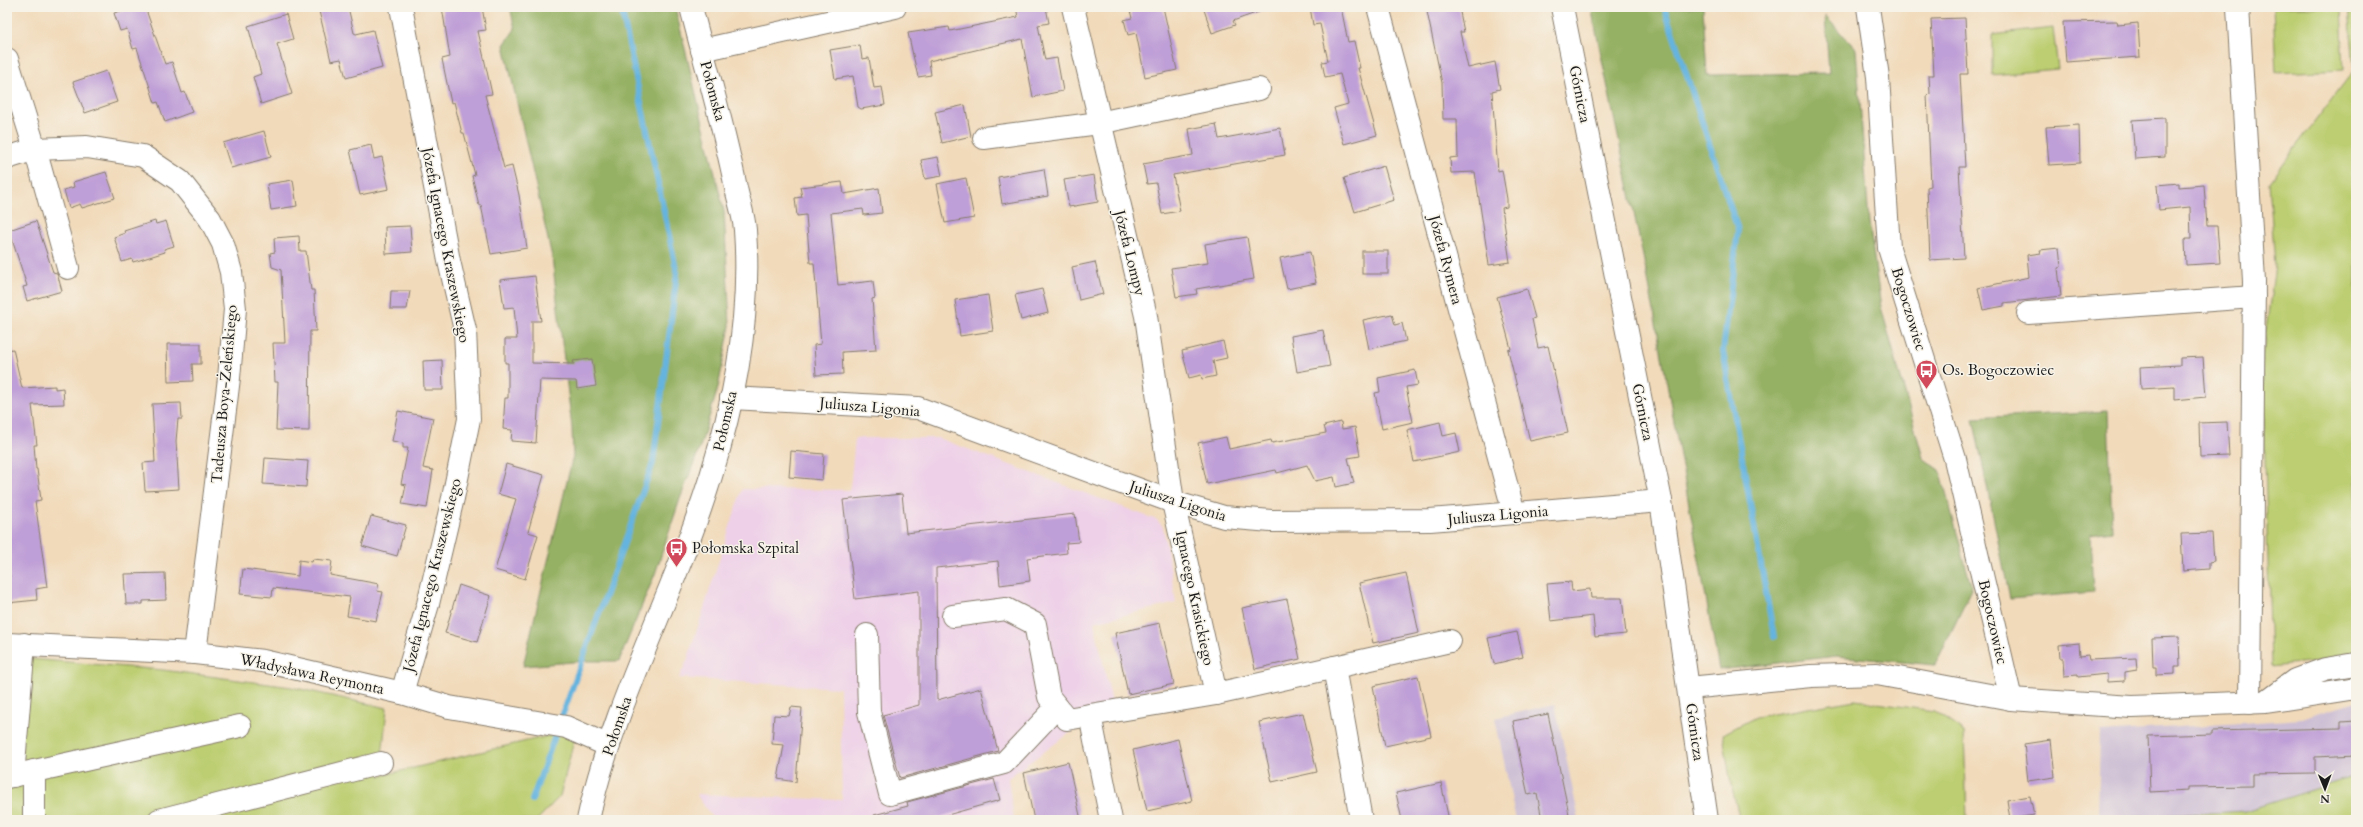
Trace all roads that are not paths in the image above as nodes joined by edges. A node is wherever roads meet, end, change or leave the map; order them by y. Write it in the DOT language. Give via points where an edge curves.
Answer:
graph roads {
  1 [pos="401,7"];
  2 [pos="691,7"];
  3 [pos="895,7"];
  4 [pos="1073,7"];
  5 [pos="1378,7"];
  6 [pos="1562,7"];
  7 [pos="1868,7"];
  8 [pos="2238,7"];
  9 [pos="702,50"];
  10 [pos="7,58"];
  11 [pos="1259,90"];
  12 [pos="1099,123"];
  13 [pos="984,138"];
  14 [pos="35,149"];
  15 [pos="7,158"];
  16 [pos="68,268"];
  17 [pos="2254,297"];
  18 [pos="2028,313"];
  19 [pos="731,398"];
  20 [pos="1661,501"];
  21 [pos="1173,502"];
  22 [pos="1514,513"];
  23 [pos="953,616"];
  24 [pos="867,635"];
  25 [pos="1450,641"];
  26 [pos="15,644"];
  27 [pos="195,653"];
  28 [pos="2356,664"];
  29 [pos="1334,667"];
  30 [pos="1689,688"];
  31 [pos="2356,688"];
  32 [pos="402,693"];
  33 [pos="1216,694"];
  34 [pos="2011,699"];
  35 [pos="2258,702"];
  36 [pos="1057,707"];
  37 [pos="1090,715"];
  38 [pos="240,726"];
  39 [pos="609,746"];
  40 [pos="381,763"];
  41 [pos="34,771"];
  42 [pos="10,776"];
  43 [pos="236,810"];
  44 [pos="34,820"];
  45 [pos="159,820"];
  46 [pos="588,820"];
  47 [pos="1111,820"];
  48 [pos="1361,820"];
  49 [pos="1707,820"];
  1 -- 32 [label="street, Józefa Ignacego Kraszewskiego" via="464,330 469,419 428,604"];
  2 -- 9 [label="street, Połomska"];
  3 -- 9 [label="street"];
  4 -- 12 [label="street, Józefa Lompy"];
  5 -- 22 [label="street, Józefa Rymera"];
  6 -- 20 [label="street, Górnicza"];
  7 -- 34 [label="street, Bogoczowiec" via="1878,77 1889,248 1955,459"];
  8 -- 17 [label="street"];
  9 -- 19 [label="street, Połomska" via="730,156 745,228 746,288 741,349"];
  10 -- 14 [label="street"];
  11 -- 12 [label="street"];
  12 -- 13 [label="street"];
  12 -- 21 [label="street, Józefa Lompy" via="1146,316"];
  14 -- 15 [label="street, Tadeusza Boya-Żeleńskiego"];
  14 -- 16 [label="street"];
  14 -- 27 [label="street, Tadeusza Boya-Żeleńskiego" via="87,147 143,156 180,181 210,219 223,244 231,272 235,309 229,378"];
  17 -- 18 [label="street"];
  17 -- 35 [label="street"];
  19 -- 21 [label="street, Juliusza Ligonia" via="918,408"];
  19 -- 39 [label="street, Połomska" via="710,478"];
  20 -- 22 [label="street, Juliusza Ligonia"];
  20 -- 30 [label="street, Górnicza"];
  21 -- 22 [label="street, Juliusza Ligonia" via="1224,517 1271,521 1430,520"];
  21 -- 33 [label="street, Ignacego Krasickiego"];
  23 -- 36 [label="street" via="1006,609 1034,624 1049,697"];
  24 -- 36 [label="street" via="869,712 890,794 1004,763"];
  25 -- 29 [label="street"];
  26 -- 27 [label="street, Władysława Reymonta"];
  26 -- 42 [label="street"];
  27 -- 32 [label="street, Władysława Reymonta" via="263,661"];
  28 -- 35 [label="street" via="2324,669 2295,680"];
  29 -- 33 [label="street"];
  29 -- 48 [label="street"];
  30 -- 34 [label="street" via="1811,676 1877,674"];
  30 -- 49 [label="street, Górnicza"];
  31 -- 35 [label="street"];
  32 -- 39 [label="street, Władysława Reymonta" via="449,706 566,727"];
  33 -- 37 [label="street"];
  34 -- 35 [label="street" via="2132,707"];
  36 -- 37 [label="street" via="1067,719"];
  37 -- 47 [label="street"];
  38 -- 41 [label="street"];
  39 -- 46 [label="street, Połomska"];
  40 -- 43 [label="street"];
  41 -- 42 [label="street"];
  41 -- 44 [label="street"];
  43 -- 45 [label="street"];
}
